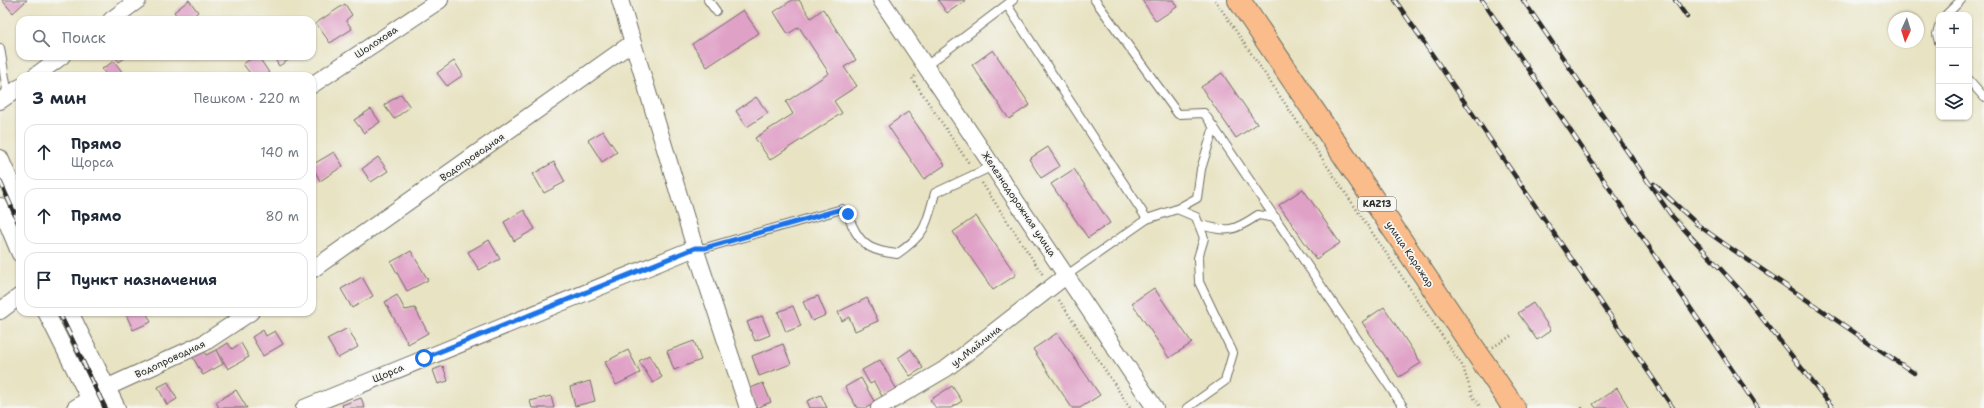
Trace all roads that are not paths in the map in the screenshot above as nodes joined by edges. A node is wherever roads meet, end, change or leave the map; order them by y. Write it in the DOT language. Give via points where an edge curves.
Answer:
graph roads {
  1 [pos="138,0"];
  2 [pos="440,0"];
  3 [pos="620,0"];
  4 [pos="708,0"];
  5 [pos="881,0"];
  6 [pos="1095,0"];
  7 [pos="1239,0"];
  8 [pos="1961,0"];
  9 [pos="1010,3"];
  10 [pos="716,11"];
  11 [pos="1949,12"];
  12 [pos="116,16"];
  13 [pos="632,43"];
  14 [pos="0,48"];
  15 [pos="57,60"];
  16 [pos="919,67"];
  17 [pos="40,72"];
  18 [pos="316,82"];
  19 [pos="1972,83"];
  20 [pos="9,94"];
  21 [pos="1984,97"];
  22 [pos="1214,127"];
  23 [pos="0,158"];
  24 [pos="993,166"];
  25 [pos="16,194"];
  26 [pos="0,206"];
  27 [pos="1177,209"];
  28 [pos="1276,218"];
  29 [pos="1147,219"];
  30 [pos="1200,226"];
  31 [pos="16,244"];
  32 [pos="695,248"];
  33 [pos="316,267"];
  34 [pos="1067,275"];
  35 [pos="16,299"];
  36 [pos="0,311"];
  37 [pos="48,316"];
  38 [pos="72,316"];
  39 [pos="245,316"];
  40 [pos="88,351"];
  41 [pos="69,361"];
  42 [pos="106,388"];
  43 [pos="91,404"];
  44 [pos="1148,406"];
  45 [pos="75,408"];
  46 [pos="117,408"];
  47 [pos="304,408"];
  48 [pos="748,408"];
  49 [pos="879,408"];
  50 [pos="1187,408"];
  51 [pos="1404,408"];
  52 [pos="1514,408"];
  1 -- 12 [label="street"];
  2 -- 18 [label="street, Шолохова"];
  3 -- 13 [label="street"];
  4 -- 10 [label="lane"];
  5 -- 16 [label="street, Железнодорожная улица"];
  6 -- 22 [label="lane" via="1178,114 1204,113"];
  7 -- 52 [label="main road, улица Каражар / KAZ13"];
  8 -- 11 [label="lane"];
  9 -- 16 [label="lane"];
  9 -- 29 [label="lane"];
  13 -- 32 [label="street"];
  13 -- 33 [label="street, Водопроводная"];
  14 -- 20 [label="lane"];
  15 -- 17 [label="street"];
  16 -- 24 [label="street, Железнодорожная улица"];
  19 -- 21 [label="lane"];
  22 -- 27 [label="lane" via="1201,169 1197,198"];
  22 -- 28 [label="lane"];
  23 -- 25 [label="street"];
  24 -- 32 [label="lane" via="935,193 922,233 916,241 897,254 877,252 860,241 848,214 842,209 705,248"];
  24 -- 34 [label="street, Железнодорожная улица"];
  26 -- 31 [label="street"];
  27 -- 29 [label="lane"];
  27 -- 30 [label="lane" via="1196,217"];
  28 -- 30 [label="lane" via="1258,215 1240,228 1223,231"];
  28 -- 51 [label="lane"];
  29 -- 34 [label="lane"];
  30 -- 50 [label="lane" via="1204,238 1198,258 1199,282 1233,353 1225,381"];
  32 -- 47 [label="street, Щорса"];
  32 -- 48 [label="street"];
  34 -- 44 [label="street, Железнодорожная улица"];
  34 -- 49 [label="street, ул.Майлина" via="947,368"];
  35 -- 36 [label="street"];
  37 -- 41 [label="street"];
  38 -- 40 [label="street"];
  39 -- 42 [label="street, Водопроводная" via="204,343"];
  40 -- 41 [label="street"];
  40 -- 42 [label="street"];
  41 -- 43 [label="street"];
  42 -- 46 [label="street"];
  43 -- 45 [label="street"];
}
